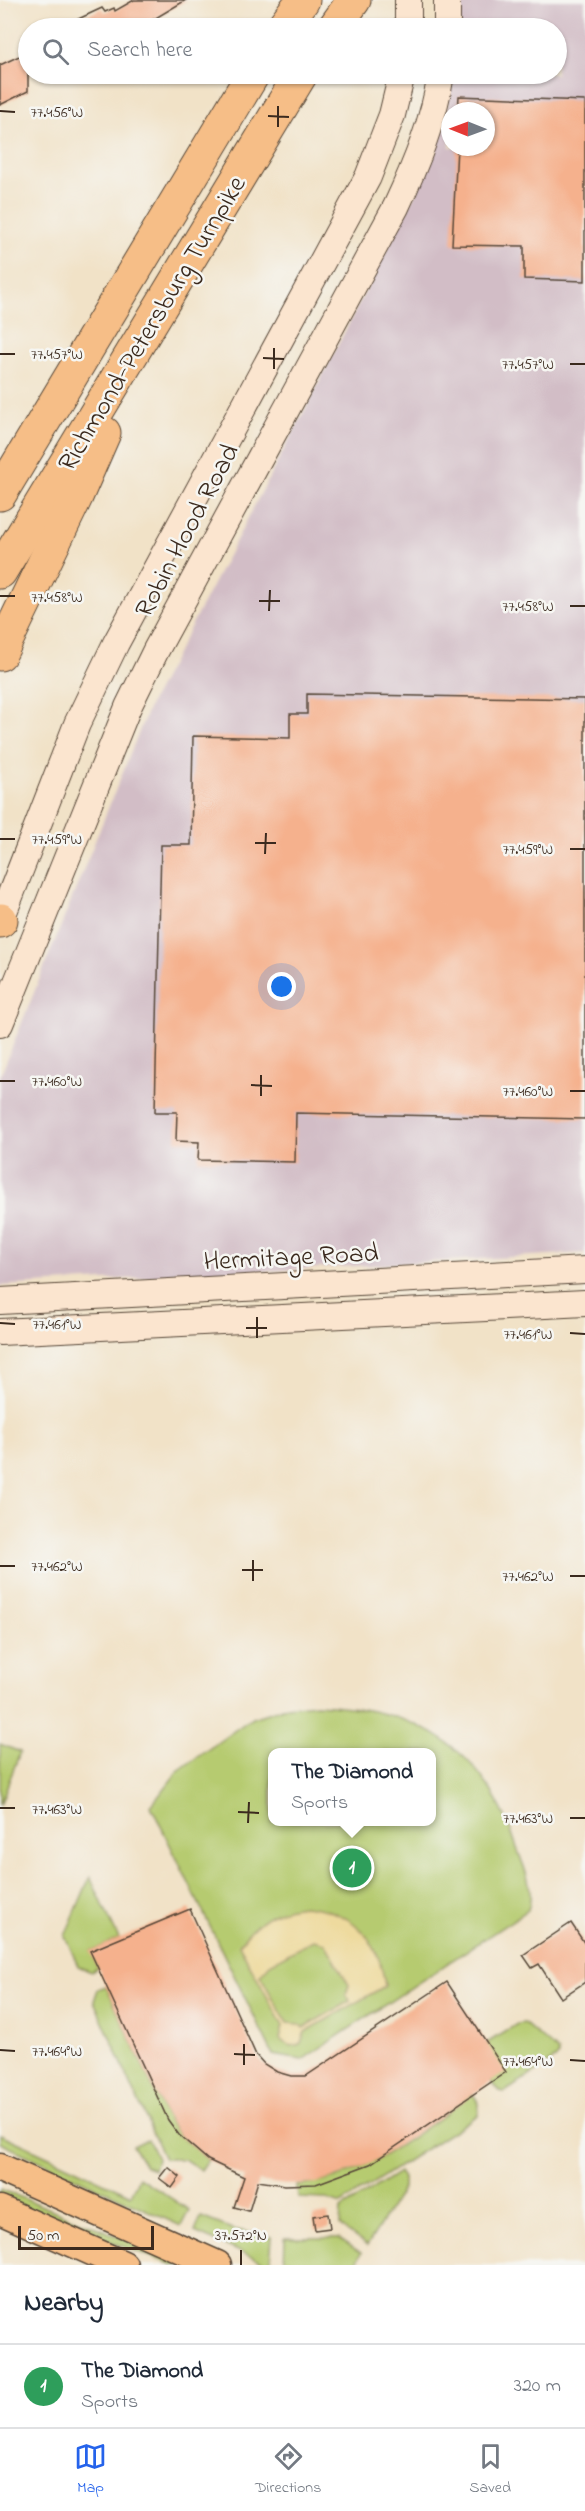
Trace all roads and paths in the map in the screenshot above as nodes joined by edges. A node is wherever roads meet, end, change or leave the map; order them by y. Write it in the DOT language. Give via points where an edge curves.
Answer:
graph roads {
  1 [pos="303,0"];
  2 [pos="354,0"];
  3 [pos="408,0"];
  4 [pos="447,0"];
  5 [pos="290,18"];
  6 [pos="341,18"];
  7 [pos="408,18"];
  8 [pos="447,18"];
  9 [pos="247,84"];
  10 [pos="295,84"];
  11 [pos="400,84"];
  12 [pos="439,84"];
  13 [pos="153,320"];
  14 [pos="0,494"];
  15 [pos="0,572"];
  16 [pos="0,654"];
  17 [pos="0,921"];
  18 [pos="0,1024"];
  19 [pos="585,1270"];
  20 [pos="0,1301"];
  21 [pos="585,1303"];
  22 [pos="0,1332"];
  23 [pos="0,2168"];
  24 [pos="0,2210"];
  25 [pos="123,2265"];
  26 [pos="217,2265"];
  1 -- 5 [label="highway"];
  2 -- 6 [label="highway"];
  3 -- 7 [label="main road"];
  4 -- 8 [label="main road"];
  9 -- 14 [label="highway, Richmond-Petersburg Turnpike"];
  10 -- 13 [label="highway, Richmond-Petersburg Turnpike"];
  11 -- 17 [label="main road, Robin Hood Road" via="368,177 101,673"];
  12 -- 18 [label="main road, Robin Hood Road" via="432,116 396,207 128,707"];
  13 -- 15 [label="highway, Richmond-Petersburg Turnpike"];
  13 -- 16 [label="highway" via="76,497"];
  19 -- 20 [label="main road, Hermitage Road"];
  21 -- 22 [label="main road"];
  23 -- 26 [label="main road"];
  24 -- 25 [label="main road"];
}
